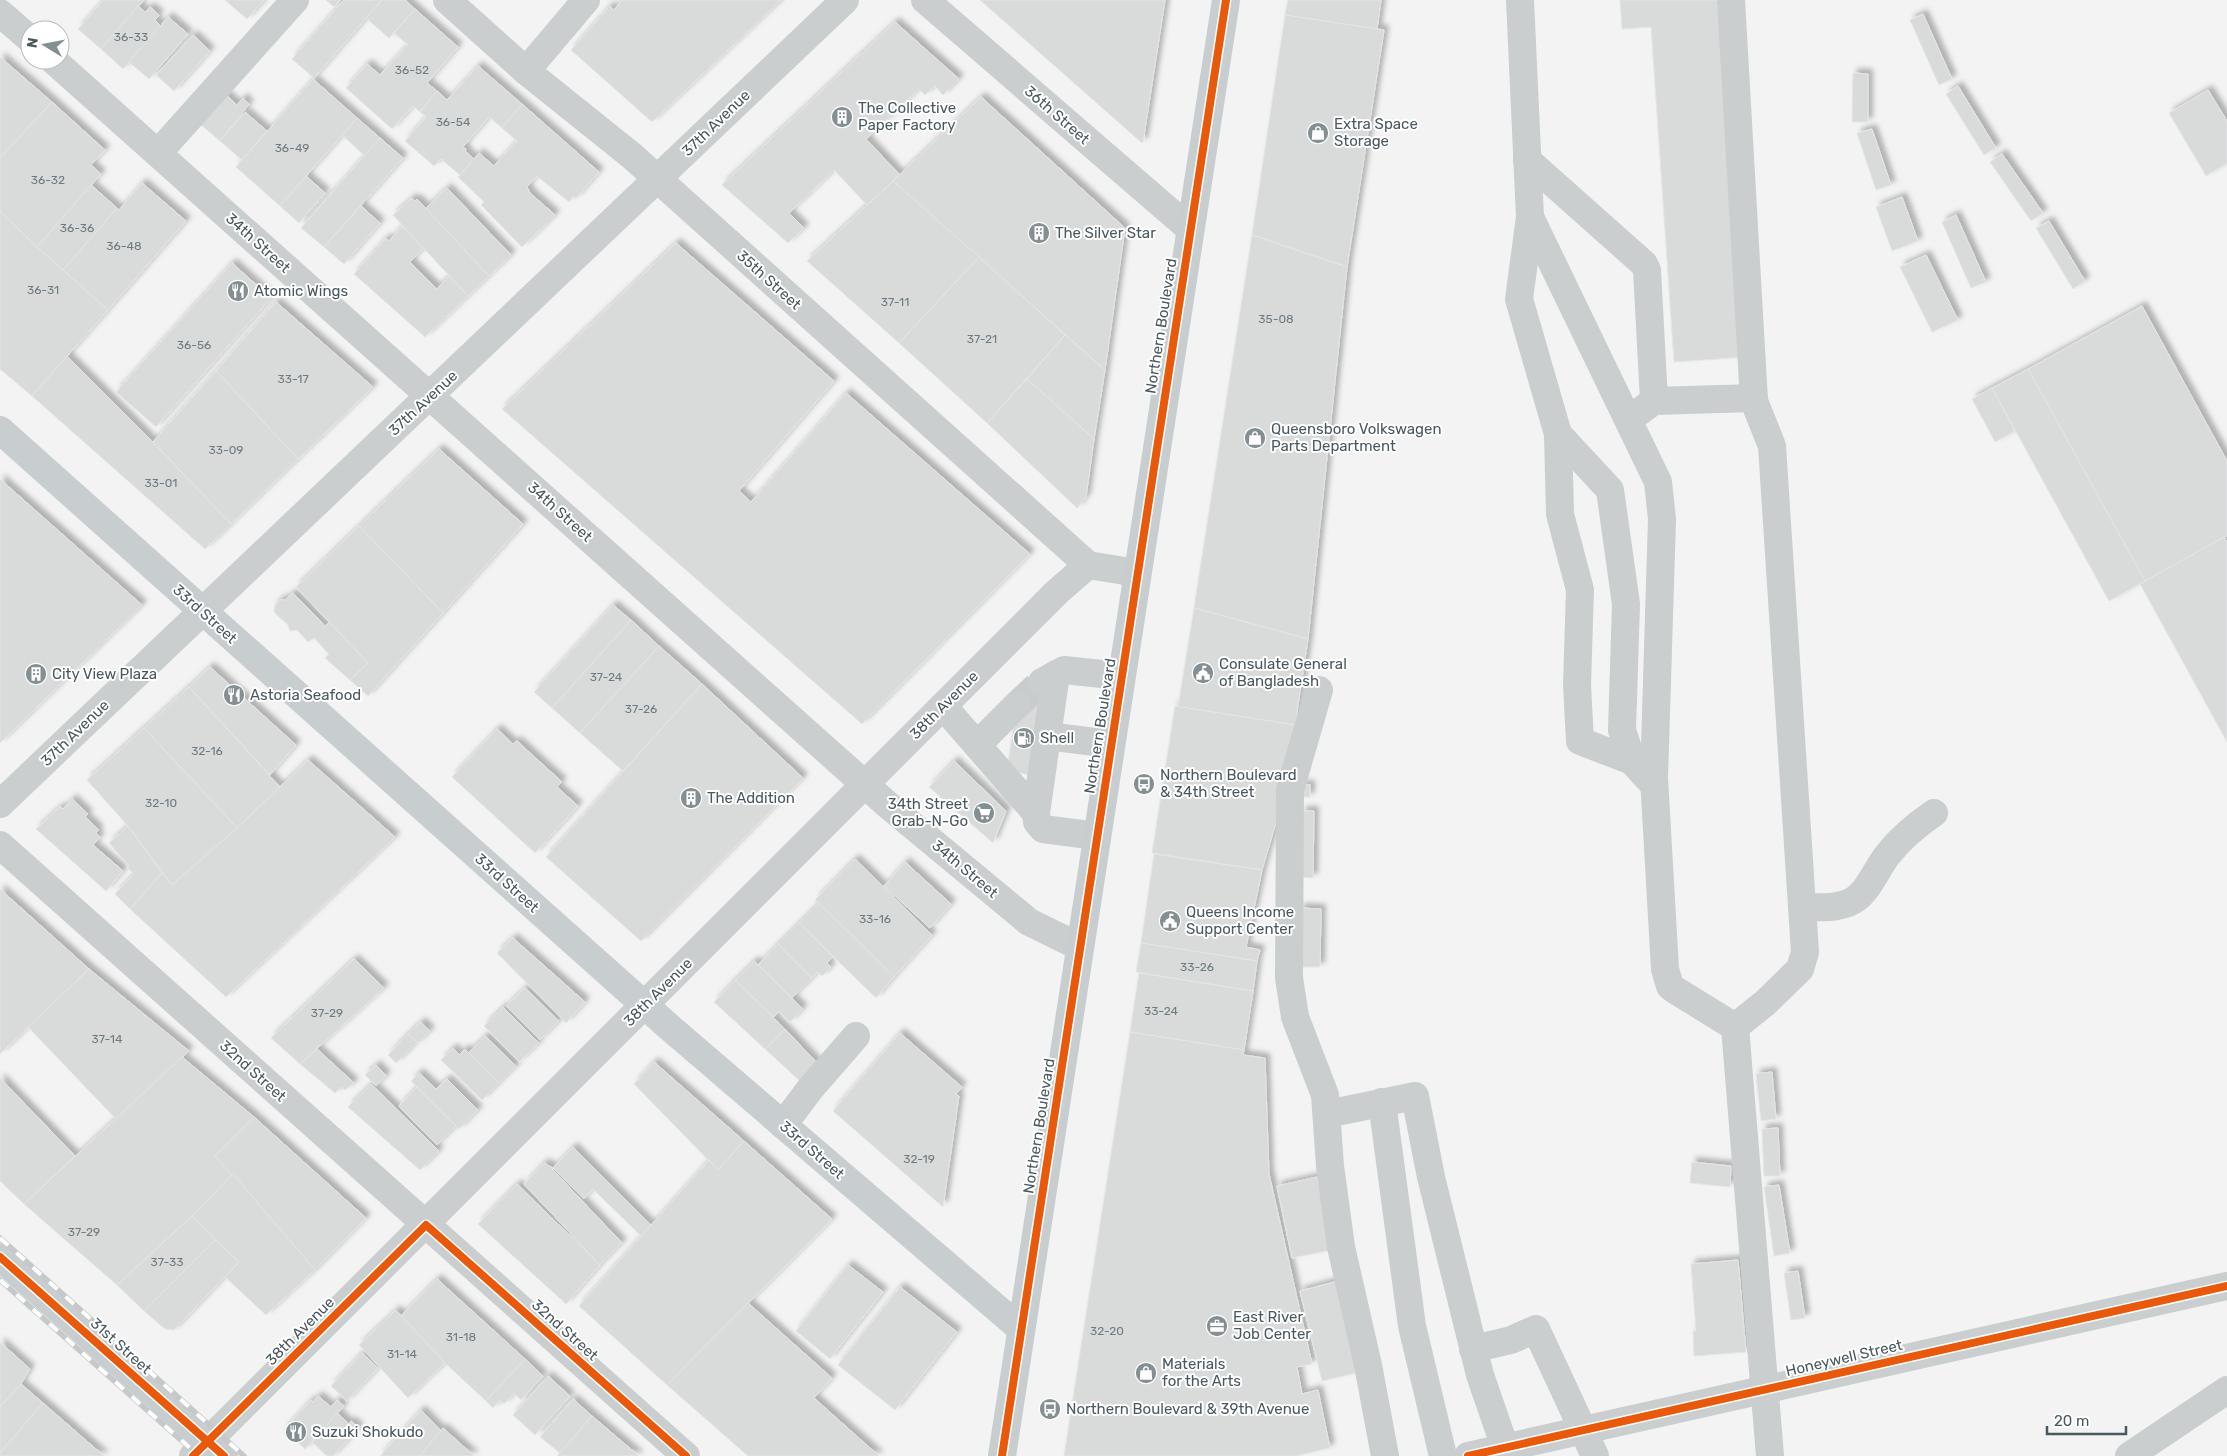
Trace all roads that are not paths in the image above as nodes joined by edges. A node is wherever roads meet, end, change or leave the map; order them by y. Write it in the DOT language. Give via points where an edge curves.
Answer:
graph roads {
  1 [pos="295,0"];
  2 [pos="447,0"];
  3 [pos="586,0"];
  4 [pos="845,0"];
  5 [pos="925,0"];
  6 [pos="1226,0"];
  7 [pos="1520,0"];
  8 [pos="1731,0"];
  9 [pos="0,13"];
  10 [pos="20,30"];
  11 [pos="64,70"];
  12 [pos="526,71"];
  13 [pos="158,154"];
  14 [pos="1527,160"];
  15 [pos="658,179"];
  16 [pos="1530,218"];
  17 [pos="1190,229"];
  18 [pos="430,396"];
  19 [pos="1754,398"];
  20 [pos="1654,401"];
  21 [pos="1628,420"];
  22 [pos="0,430"];
  23 [pos="1558,434"];
  24 [pos="1088,564"];
  25 [pos="1137,573"];
  26 [pos="203,612"];
  27 [pos="1121,676"];
  28 [pos="1319,690"];
  29 [pos="1017,705"];
  30 [pos="943,706"];
  31 [pos="1047,736"];
  32 [pos="1111,744"];
  33 [pos="977,745"];
  34 [pos="1632,761"];
  35 [pos="866,785"];
  36 [pos="1654,786"];
  37 [pos="0,804"];
  38 [pos="1036,813"];
  39 [pos="1934,813"];
  40 [pos="1097,836"];
  41 [pos="0,845"];
  42 [pos="1802,907"];
  43 [pos="1080,947"];
  44 [pos="645,1006"];
  45 [pos="1735,1027"];
  46 [pos="856,1036"];
  47 [pos="1382,1102"];
  48 [pos="1326,1114"];
  49 [pos="783,1125"];
  50 [pos="426,1225"];
  51 [pos="0,1257"];
  52 [pos="2227,1286"];
  53 [pos="1021,1329"];
  54 [pos="1473,1349"];
  55 [pos="2227,1390"];
  56 [pos="208,1451"];
  57 [pos="686,1456"];
  58 [pos="1002,1456"];
  59 [pos="1385,1456"];
  60 [pos="1443,1456"];
  61 [pos="1468,1456"];
  62 [pos="1508,1456"];
  63 [pos="1595,1456"];
  64 [pos="1770,1456"];
  65 [pos="2129,1456"];
  1 -- 13 [label="street"];
  2 -- 12 [label="street, 35th Street"];
  3 -- 12 [label="street"];
  4 -- 15 [label="street, 37th Avenue"];
  5 -- 17 [label="street, 36th Street"];
  6 -- 17 [label="main road, Northern Boulevard"];
  7 -- 14 [label="street"];
  8 -- 19 [label="street"];
  9 -- 10 [label="street"];
  11 -- 13 [label="street, 34th Street"];
  12 -- 15 [label="street, 35th Street"];
  13 -- 18 [label="street, 34th Street"];
  14 -- 16 [label="street"];
  14 -- 20 [label="street" via="1644,264 1647,270"];
  15 -- 18 [label="street, 37th Avenue"];
  15 -- 24 [label="street, 35th Street"];
  16 -- 21 [label="street"];
  16 -- 23 [label="street" via="1519,299"];
  17 -- 25 [label="main road, Northern Boulevard"];
  18 -- 26 [label="street, 37th Avenue"];
  18 -- 35 [label="street, 34th Street"];
  19 -- 20 [label="street"];
  19 -- 42 [label="street" via="1772,446"];
  20 -- 21 [label="street"];
  21 -- 36 [label="street" via="1658,482 1662,519"];
  22 -- 26 [label="main road, 33rd Street"];
  23 -- 34 [label="street" via="1610,490 1626,604 1622,730"];
  23 -- 34 [label="street" via="1560,514 1580,590 1577,685 1580,741"];
  24 -- 25 [label="street"];
  24 -- 30 [label="street, 38th Avenue"];
  25 -- 27 [label="main road, Northern Boulevard"];
  26 -- 37 [label="street, 37th Avenue"];
  26 -- 44 [label="main road, 33rd Street"];
  27 -- 31 [label="street" via="1064,670 1046,680"];
  27 -- 32 [label="main road, Northern Boulevard"];
  28 -- 48 [label="street" via="1290,790 1288,958 1295,1017 1325,1095"];
  29 -- 33 [label="street"];
  30 -- 33 [label="street"];
  30 -- 35 [label="street, 38th Avenue"];
  31 -- 32 [label="street"];
  31 -- 38 [label="street"];
  32 -- 40 [label="main road, Northern Boulevard"];
  33 -- 38 [label="street"];
  34 -- 36 [label="street"];
  35 -- 43 [label="street, 34th Street" via="1029,922"];
  35 -- 44 [label="street, 38th Avenue"];
  36 -- 45 [label="street" via="1666,976 1675,990"];
  38 -- 40 [label="street" via="1043,829"];
  39 -- 42 [label="street" via="1889,852 1865,888 1851,902"];
  40 -- 43 [label="main road, Northern Boulevard"];
  41 -- 50 [label="street, 32nd Street"];
  42 -- 45 [label="street" via="1805,952 1800,968 1766,1003"];
  43 -- 53 [label="main road, Northern Boulevard"];
  44 -- 49 [label="main road, 33rd Street"];
  44 -- 50 [label="street, 38th Avenue"];
  45 -- 64 [label="street"];
  46 -- 49 [label="street"];
  47 -- 48 [label="street"];
  47 -- 54 [label="street" via="1415,1096 1431,1177"];
  47 -- 60 [label="street" via="1412,1326"];
  48 -- 59 [label="street" via="1341,1246"];
  49 -- 53 [label="main road, 33rd Street"];
  50 -- 56 [label="street, 38th Avenue"];
  50 -- 57 [label="street, 32nd Street"];
  51 -- 56 [label="main road, 31st Street"];
  52 -- 61 [label="street, Honeywell Street, bridge"];
  53 -- 58 [label="main road, Northern Boulevard"];
  54 -- 62 [label="street"];
  54 -- 63 [label="street" via="1511,1340 1536,1329"];
  55 -- 65 [label="street"];
}
